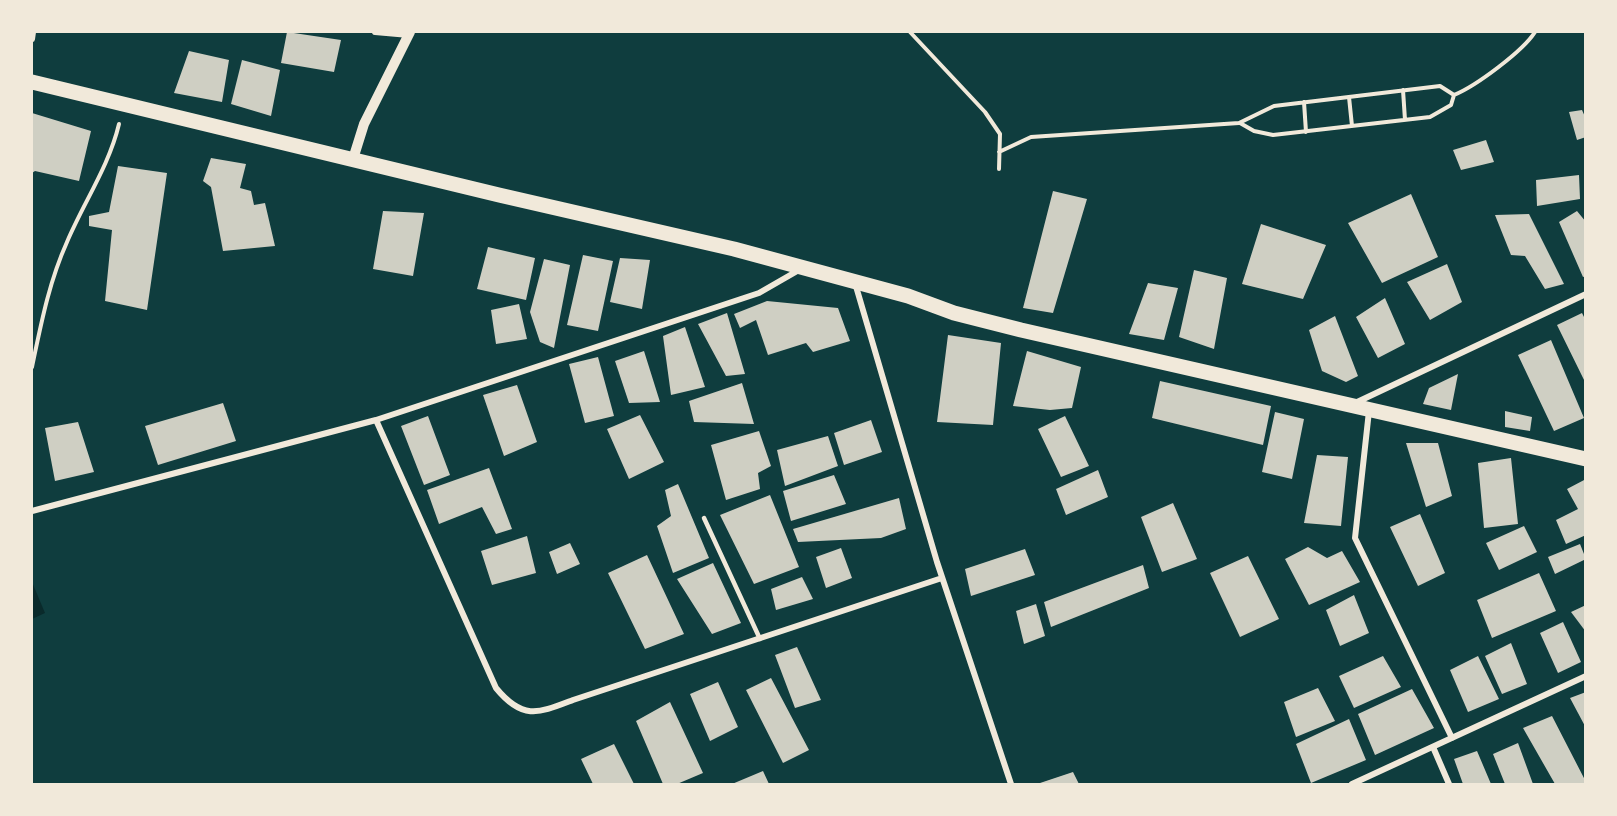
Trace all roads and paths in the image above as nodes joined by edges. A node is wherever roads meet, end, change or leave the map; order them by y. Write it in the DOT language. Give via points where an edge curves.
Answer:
graph roads {
  1 [pos="33,32"];
  2 [pos="375,32"];
  3 [pos="910,32"];
  4 [pos="1535,32"];
  5 [pos="410,33"];
  6 [pos="32,39"];
  7 [pos="32,82"];
  8 [pos="1403,90"];
  9 [pos="1454,94"];
  10 [pos="1349,97"];
  11 [pos="1304,102"];
  12 [pos="1405,120"];
  13 [pos="119,123"];
  14 [pos="1239,123"];
  15 [pos="1352,126"];
  16 [pos="1306,132"];
  17 [pos="999,152"];
  18 [pos="353,159"];
  19 [pos="999,169"];
  20 [pos="805,267"];
  21 [pos="855,282"];
  22 [pos="1586,294"];
  23 [pos="32,367"];
  24 [pos="1350,405"];
  25 [pos="1370,410"];
  26 [pos="376,420"];
  27 [pos="1586,459"];
  28 [pos="32,512"];
  29 [pos="704,518"];
  30 [pos="942,578"];
  31 [pos="760,639"];
  32 [pos="1586,676"];
  33 [pos="1452,738"];
  34 [pos="1433,747"];
  35 [pos="1011,784"];
  36 [pos="1352,784"];
  37 [pos="1449,784"];
  1 -- 6 [label="street"];
  2 -- 5 [label="street"];
  3 -- 17 [label="path" via="985,112 1000,134"];
  4 -- 9 [label="path" via="1482,78"];
  5 -- 18 [label="street" via="364,124"];
  7 -- 18 [label="main road"];
  8 -- 9 [label="path" via="1440,86"];
  8 -- 10 [label="path"];
  8 -- 12 [label="path"];
  9 -- 12 [label="path" via="1450,105 1442,111"];
  10 -- 11 [label="path"];
  10 -- 15 [label="path"];
  11 -- 14 [label="path" via="1274,105"];
  11 -- 16 [label="path"];
  12 -- 15 [label="path"];
  13 -- 23 [label="path" via="108,161 80,214 49,288"];
  14 -- 16 [label="path" via="1273,135"];
  14 -- 17 [label="path" via="1031,137"];
  15 -- 16 [label="path"];
  17 -- 19 [label="path"];
  18 -- 20 [label="main road"];
  20 -- 21 [label="main road"];
  20 -- 26 [label="street" via="759,293"];
  21 -- 24 [label="main road" via="1021,330"];
  21 -- 30 [label="street"];
  22 -- 24 [label="street"];
  24 -- 25 [label="main road"];
  25 -- 27 [label="main road"];
  25 -- 33 [label="street" via="1355,538"];
  26 -- 28 [label="street"];
  26 -- 31 [label="street" via="496,688 514,704 540,712"];
  29 -- 31 [label="lane"];
  30 -- 31 [label="street"];
  30 -- 35 [label="street"];
  32 -- 33 [label="street"];
  33 -- 34 [label="street"];
  34 -- 36 [label="street"];
  34 -- 37 [label="street"];
}
